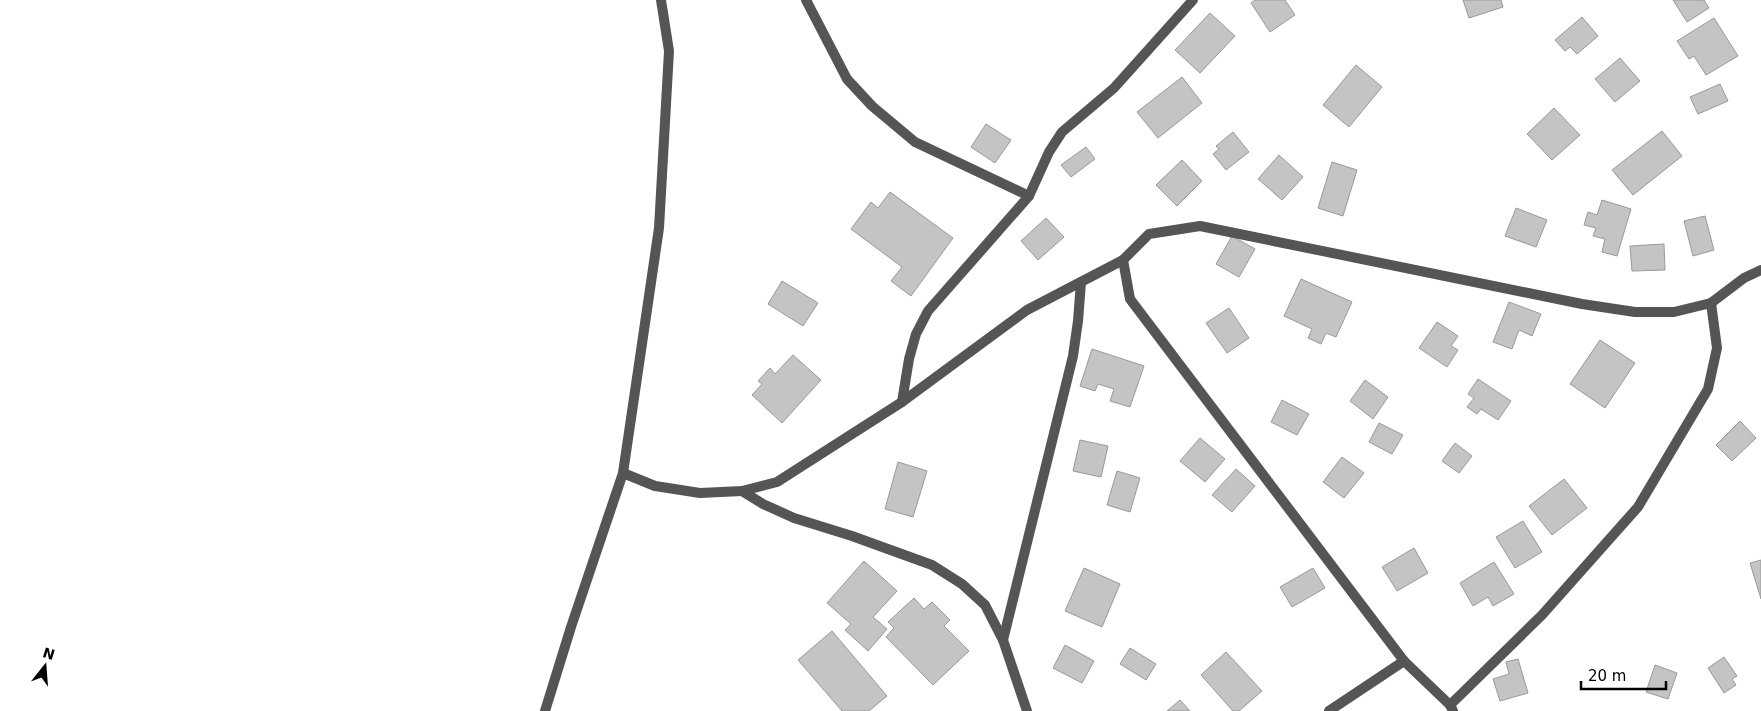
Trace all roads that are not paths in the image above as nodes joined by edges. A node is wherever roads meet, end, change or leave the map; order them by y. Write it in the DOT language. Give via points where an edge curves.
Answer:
graph roads {
  1 [pos="661,0"];
  2 [pos="806,0"];
  3 [pos="1193,0"];
  4 [pos="1029,196"];
  5 [pos="1123,260"];
  6 [pos="1761,270"];
  7 [pos="1081,282"];
  8 [pos="1711,303"];
  9 [pos="902,402"];
  10 [pos="623,473"];
  11 [pos="742,491"];
  12 [pos="1003,640"];
  13 [pos="1404,660"];
  14 [pos="1452,708"];
  15 [pos="545,711"];
  16 [pos="1027,711"];
  17 [pos="1329,711"];
  1 -- 10 [label="street" via="669,51 659,228"];
  2 -- 4 [label="street" via="848,79 872,106 915,142"];
  3 -- 4 [label="street" via="1114,88 1062,132"];
  4 -- 9 [label="street" via="928,311 916,334"];
  5 -- 7 [label="street"];
  5 -- 8 [label="street" via="1148,234 1200,226 1635,312 1674,312"];
  5 -- 13 [label="street" via="1130,299"];
  6 -- 8 [label="street" via="1744,278"];
  7 -- 9 [label="street" via="1027,310"];
  7 -- 12 [label="street" via="1074,356"];
  8 -- 14 [label="street" via="1717,348 1708,389 1638,508 1542,615"];
  9 -- 11 [label="street" via="777,482"];
  10 -- 11 [label="street" via="655,486 700,493"];
  10 -- 15 [label="street"];
  11 -- 12 [label="street" via="794,518 932,564 962,584 985,605"];
  12 -- 16 [label="street"];
  13 -- 14 [label="street"];
  13 -- 17 [label="street"];
}
